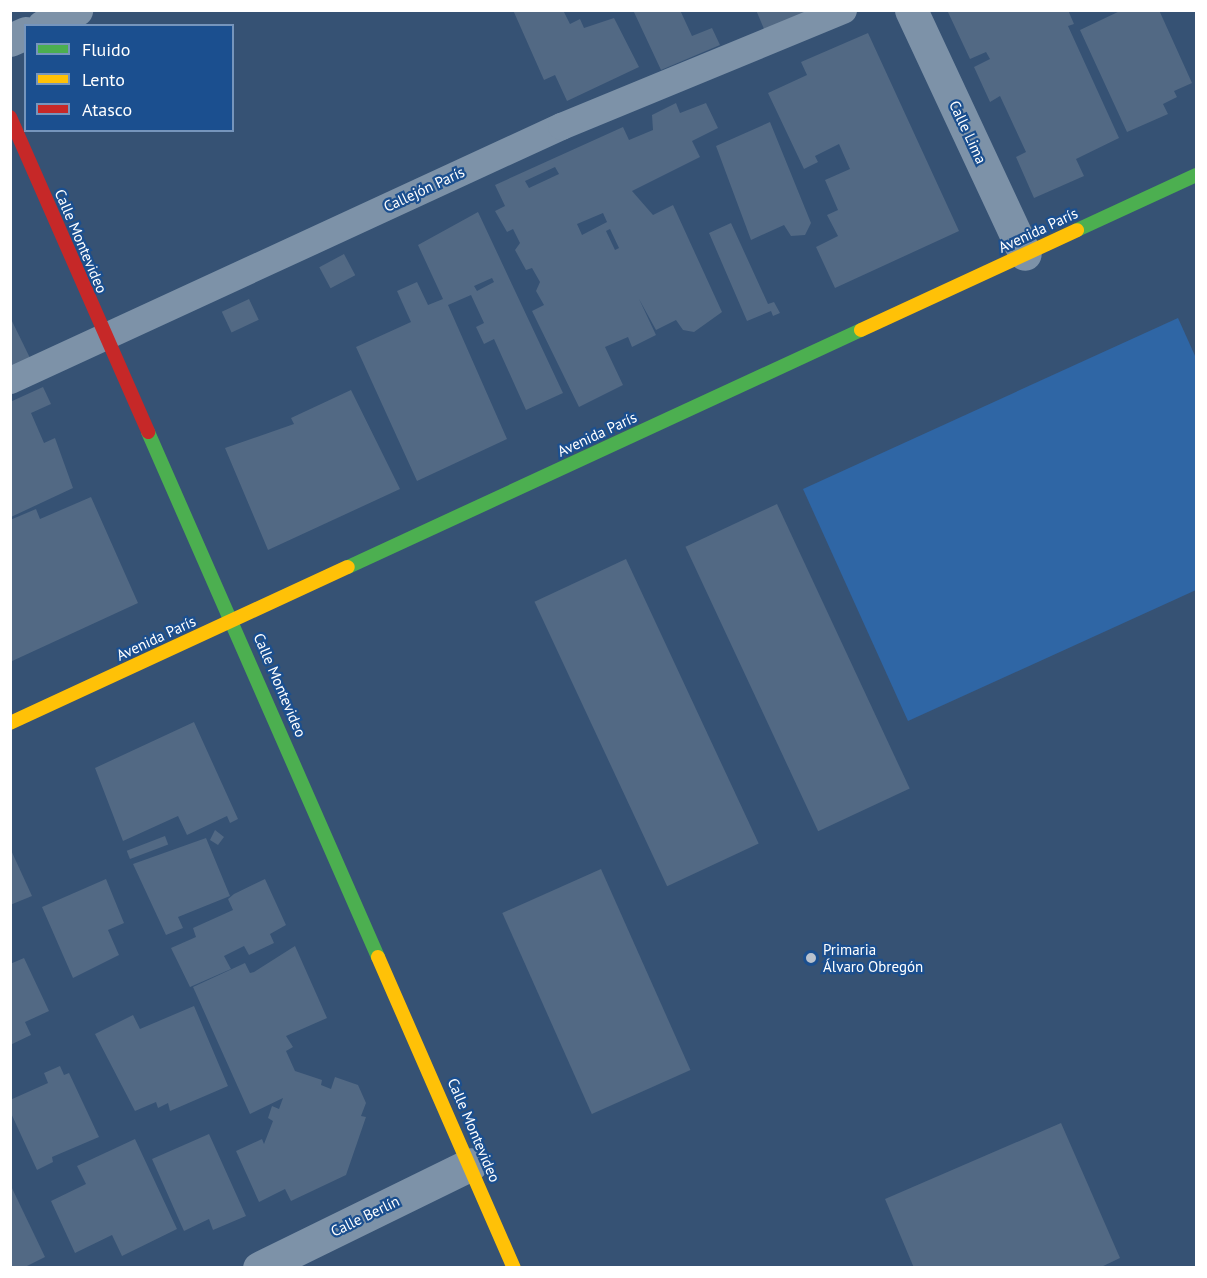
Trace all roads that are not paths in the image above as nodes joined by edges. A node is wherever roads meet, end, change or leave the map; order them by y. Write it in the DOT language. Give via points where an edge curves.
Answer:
graph roads {
  1 [pos="76,10"];
  2 [pos="843,10"];
  3 [pos="911,10"];
  4 [pos="47,24"];
  5 [pos="24,34"];
  6 [pos="10,40"];
  7 [pos="10,117"];
  8 [pos="1197,175"];
  9 [pos="1025,254"];
  10 [pos="104,337"];
  11 [pos="10,380"];
  12 [pos="234,620"];
  13 [pos="10,723"];
  14 [pos="471,1164"];
  15 [pos="260,1268"];
  16 [pos="514,1268"];
  1 -- 4 [label="street"];
  2 -- 10 [label="lane, Callejón París" via="561,126"];
  3 -- 9 [label="street, Calle Lima"];
  5 -- 6 [label="street"];
  7 -- 10 [label="main road, Calle Montevideo"];
  8 -- 9 [label="main road, Avenida París"];
  9 -- 12 [label="main road, Avenida París"];
  10 -- 11 [label="lane, Callejón París"];
  10 -- 12 [label="main road, Calle Montevideo"];
  12 -- 13 [label="main road, Avenida París"];
  12 -- 14 [label="main road, Calle Montevideo"];
  14 -- 15 [label="street, Calle Berlín"];
  14 -- 16 [label="main road, Calle Montevideo"];
}
